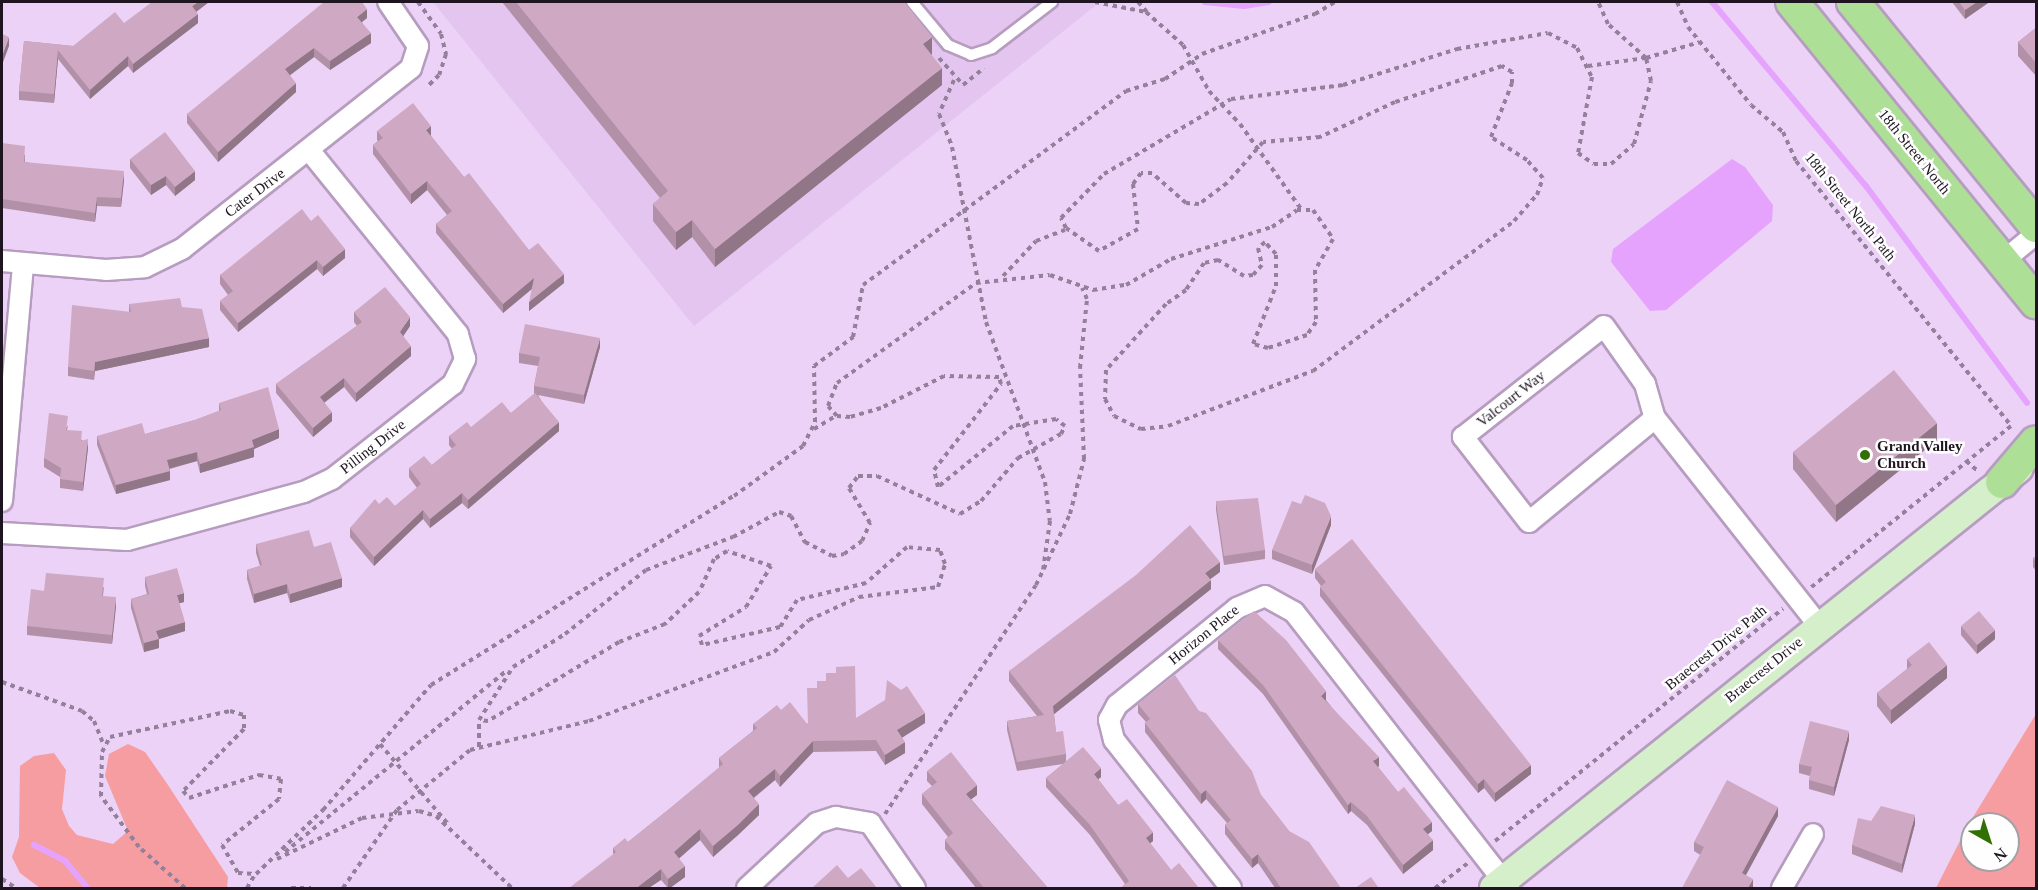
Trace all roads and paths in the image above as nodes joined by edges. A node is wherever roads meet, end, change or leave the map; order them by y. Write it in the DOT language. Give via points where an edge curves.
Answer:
graph roads {
  1 [pos="388,2"];
  2 [pos="912,2"];
  3 [pos="1052,2"];
  4 [pos="1095,2"];
  5 [pos="1138,2"];
  6 [pos="1335,2"];
  7 [pos="1598,2"];
  8 [pos="1677,2"];
  9 [pos="1792,2"];
  10 [pos="1854,2"];
  11 [pos="1150,15"];
  12 [pos="1700,42"];
  13 [pos="1646,58"];
  14 [pos="1193,59"];
  15 [pos="1588,66"];
  16 [pos="954,80"];
  17 [pos="1219,104"];
  18 [pos="1255,147"];
  19 [pos="310,151"];
  20 [pos="1300,209"];
  21 [pos="962,210"];
  22 [pos="1061,218"];
  23 [pos="950,221"];
  24 [pos="965,225"];
  25 [pos="2037,226"];
  26 [pos="1069,230"];
  27 [pos="1052,231"];
  28 [pos="2037,234"];
  29 [pos="2,261"];
  30 [pos="23,265"];
  31 [pos="2008,267"];
  32 [pos="1004,276"];
  33 [pos="976,283"];
  34 [pos="1079,285"];
  35 [pos="2037,302"];
  36 [pos="2037,317"];
  37 [pos="836,416"];
  38 [pos="1655,418"];
  39 [pos="1027,422"];
  40 [pos="812,429"];
  41 [pos="2024,434"];
  42 [pos="1037,448"];
  43 [pos="2037,454"];
  44 [pos="2037,465"];
  45 [pos="2002,482"];
  46 [pos="2,501"];
  47 [pos="2,532"];
  48 [pos="1042,575"];
  49 [pos="1798,597"];
  50 [pos="1819,626"];
  51 [pos="526,656"];
  52 [pos="2,682"];
  53 [pos="480,721"];
  54 [pos="380,744"];
  55 [pos="104,747"];
  56 [pos="479,747"];
  57 [pos="398,763"];
  58 [pos="419,789"];
  59 [pos="888,810"];
  60 [pos="397,812"];
  61 [pos="1813,834"];
  62 [pos="462,838"];
  63 [pos="1483,851"];
  64 [pos="273,861"];
  65 [pos="256,874"];
  66 [pos="2,879"];
  67 [pos="1502,886"];
  68 [pos="16,888"];
  69 [pos="185,888"];
  70 [pos="248,888"];
  71 [pos="291,888"];
  72 [pos="311,888"];
  73 [pos="343,888"];
  74 [pos="512,888"];
  75 [pos="747,888"];
  76 [pos="915,888"];
  77 [pos="1232,888"];
  78 [pos="1435,888"];
  79 [pos="1782,888"];
  1 -- 19 [label="street, Cater Drive" via="418,46 411,68"];
  2 -- 3 [label="lane" via="948,45 971,54 993,48"];
  4 -- 11 [label="path"];
  5 -- 11 [label="path"];
  6 -- 14 [label="path" via="1315,14"];
  7 -- 13 [label="path" via="1608,24"];
  8 -- 12 [label="path, 18th Street North Path"];
  9 -- 31 [label="main road, 18th Street North"];
  10 -- 25 [label="main road"];
  11 -- 14 [label="path"];
  12 -- 13 [label="path"];
  12 -- 41 [label="path, 18th Street North Path" via="1751,105 1783,132 1796,161"];
  13 -- 15 [label="path"];
  13 -- 15 [label="path" via="1647,105 1628,154 1611,164 1594,164 1578,153 1593,88"];
  14 -- 17 [label="path"];
  14 -- 21 [label="path" via="1165,79 1119,96"];
  15 -- 17 [label="path" via="1562,36 1538,33 1458,49 1343,85 1260,92"];
  16 -- 21 [label="path" via="939,114 952,147"];
  17 -- 18 [label="path"];
  17 -- 22 [label="path" via="1104,174"];
  18 -- 20 [label="path"];
  18 -- 20 [label="path" via="1269,140 1298,142 1320,137 1395,102 1502,66 1512,72 1512,83 1491,137 1539,171 1542,186 1514,221 1313,372 1168,426 1141,429 1114,416 1103,393 1106,370 1166,304 1186,290 1204,262 1218,260 1249,276 1262,265 1260,246 1269,242 1276,254 1276,286 1253,344 1268,348 1312,331 1317,316 1315,270 1333,239 1318,214"];
  18 -- 26 [label="path" via="1229,181 1199,204 1172,194 1152,173 1141,173 1133,184 1138,229 1102,250"];
  19 -- 30 [label="street, Cater Drive" via="182,249 145,267"];
  19 -- 47 [label="street, Pilling Drive" via="458,334 465,359 453,384 333,478 304,492 127,540"];
  20 -- 34 [label="path" via="1272,227 1171,259 1126,285 1100,290"];
  21 -- 23 [label="path"];
  21 -- 24 [label="path"];
  22 -- 26 [label="path"];
  22 -- 27 [label="path"];
  23 -- 24 [label="path" via="961,219"];
  23 -- 40 [label="path" via="863,285 853,337 814,366"];
  24 -- 33 [label="path"];
  26 -- 27 [label="path"];
  27 -- 32 [label="path" via="1015,258"];
  28 -- 31 [label="street"];
  29 -- 30 [label="street, Cater Drive"];
  30 -- 46 [label="street"];
  31 -- 35 [label="main road, 18th Street North"];
  31 -- 36 [label="main road"];
  32 -- 33 [label="path"];
  32 -- 34 [label="path" via="1050,275"];
  33 -- 37 [label="path" via="837,383 826,401"];
  33 -- 39 [label="path" via="988,328"];
  34 -- 48 [label="path" via="1087,299 1080,368 1084,459 1070,514"];
  37 -- 39 [label="path" via="881,408 944,376 999,377 1001,384 934,470 938,487 1003,432"];
  37 -- 40 [label="path"];
  38 -- 38 [label="street, Valcourt Way" via="1529,522 1463,437 1604,326 1645,384"];
  38 -- 49 [label="street, Valcourt Way"];
  39 -- 42 [label="path"];
  39 -- 42 [label="path" via="1056,419 1065,426 1061,434"];
  40 -- 54 [label="path" via="797,452 734,496 445,674 419,696"];
  41 -- 45 [label="main road"];
  41 -- 49 [label="path, Braecrest Drive Path"];
  42 -- 48 [label="path" via="1050,521"];
  42 -- 51 [label="path" via="1018,458 981,501 960,514 877,476 858,476 849,489 870,523 851,550 832,556 824,552 800,538 791,516 779,512 633,577 566,634"];
  43 -- 45 [label="street, Braecrest Drive"];
  44 -- 45 [label="main road"];
  45 -- 50 [label="street, Braecrest Drive"];
  48 -- 59 [label="path"];
  49 -- 50 [label="street, Valcourt Way"];
  49 -- 63 [label="path, Braecrest Drive Path"];
  50 -- 67 [label="street, Braecrest Drive"];
  51 -- 53 [label="path" via="500,683"];
  51 -- 57 [label="path"];
  52 -- 55 [label="path" via="82,711 94,721"];
  53 -- 56 [label="path"];
  53 -- 56 [label="path" via="488,721 625,638 664,624 703,588 714,559 723,552 771,566 746,607 699,636 706,646 780,627 796,600 866,583 907,547 935,548 944,556 943,574 932,591 859,597 809,620 774,652 562,730"];
  54 -- 57 [label="path"];
  54 -- 64 [label="path"];
  55 -- 65 [label="path" via="116,734 230,711 244,715 244,729 183,791 189,798 259,775 281,779 279,799 222,845 238,873"];
  55 -- 69 [label="path" via="101,796 139,848"];
  56 -- 58 [label="path"];
  57 -- 58 [label="path"];
  57 -- 64 [label="path"];
  58 -- 60 [label="path"];
  58 -- 62 [label="path"];
  60 -- 62 [label="path" via="436,816"];
  60 -- 64 [label="path" via="362,818"];
  60 -- 73 [label="path"];
  61 -- 79 [label="street"];
  62 -- 74 [label="path"];
  63 -- 67 [label="street, Horizon Place"];
  63 -- 77 [label="street, Horizon Place" via="1294,612 1265,596 1237,608 1117,705 1109,720 1114,740"];
  63 -- 78 [label="path, Braecrest Drive Path"];
  64 -- 65 [label="path"];
  65 -- 70 [label="path"];
  66 -- 68 [label="path"];
  71 -- 72 [label="path"];
  75 -- 76 [label="street" via="817,823 836,817 870,823"];
}
